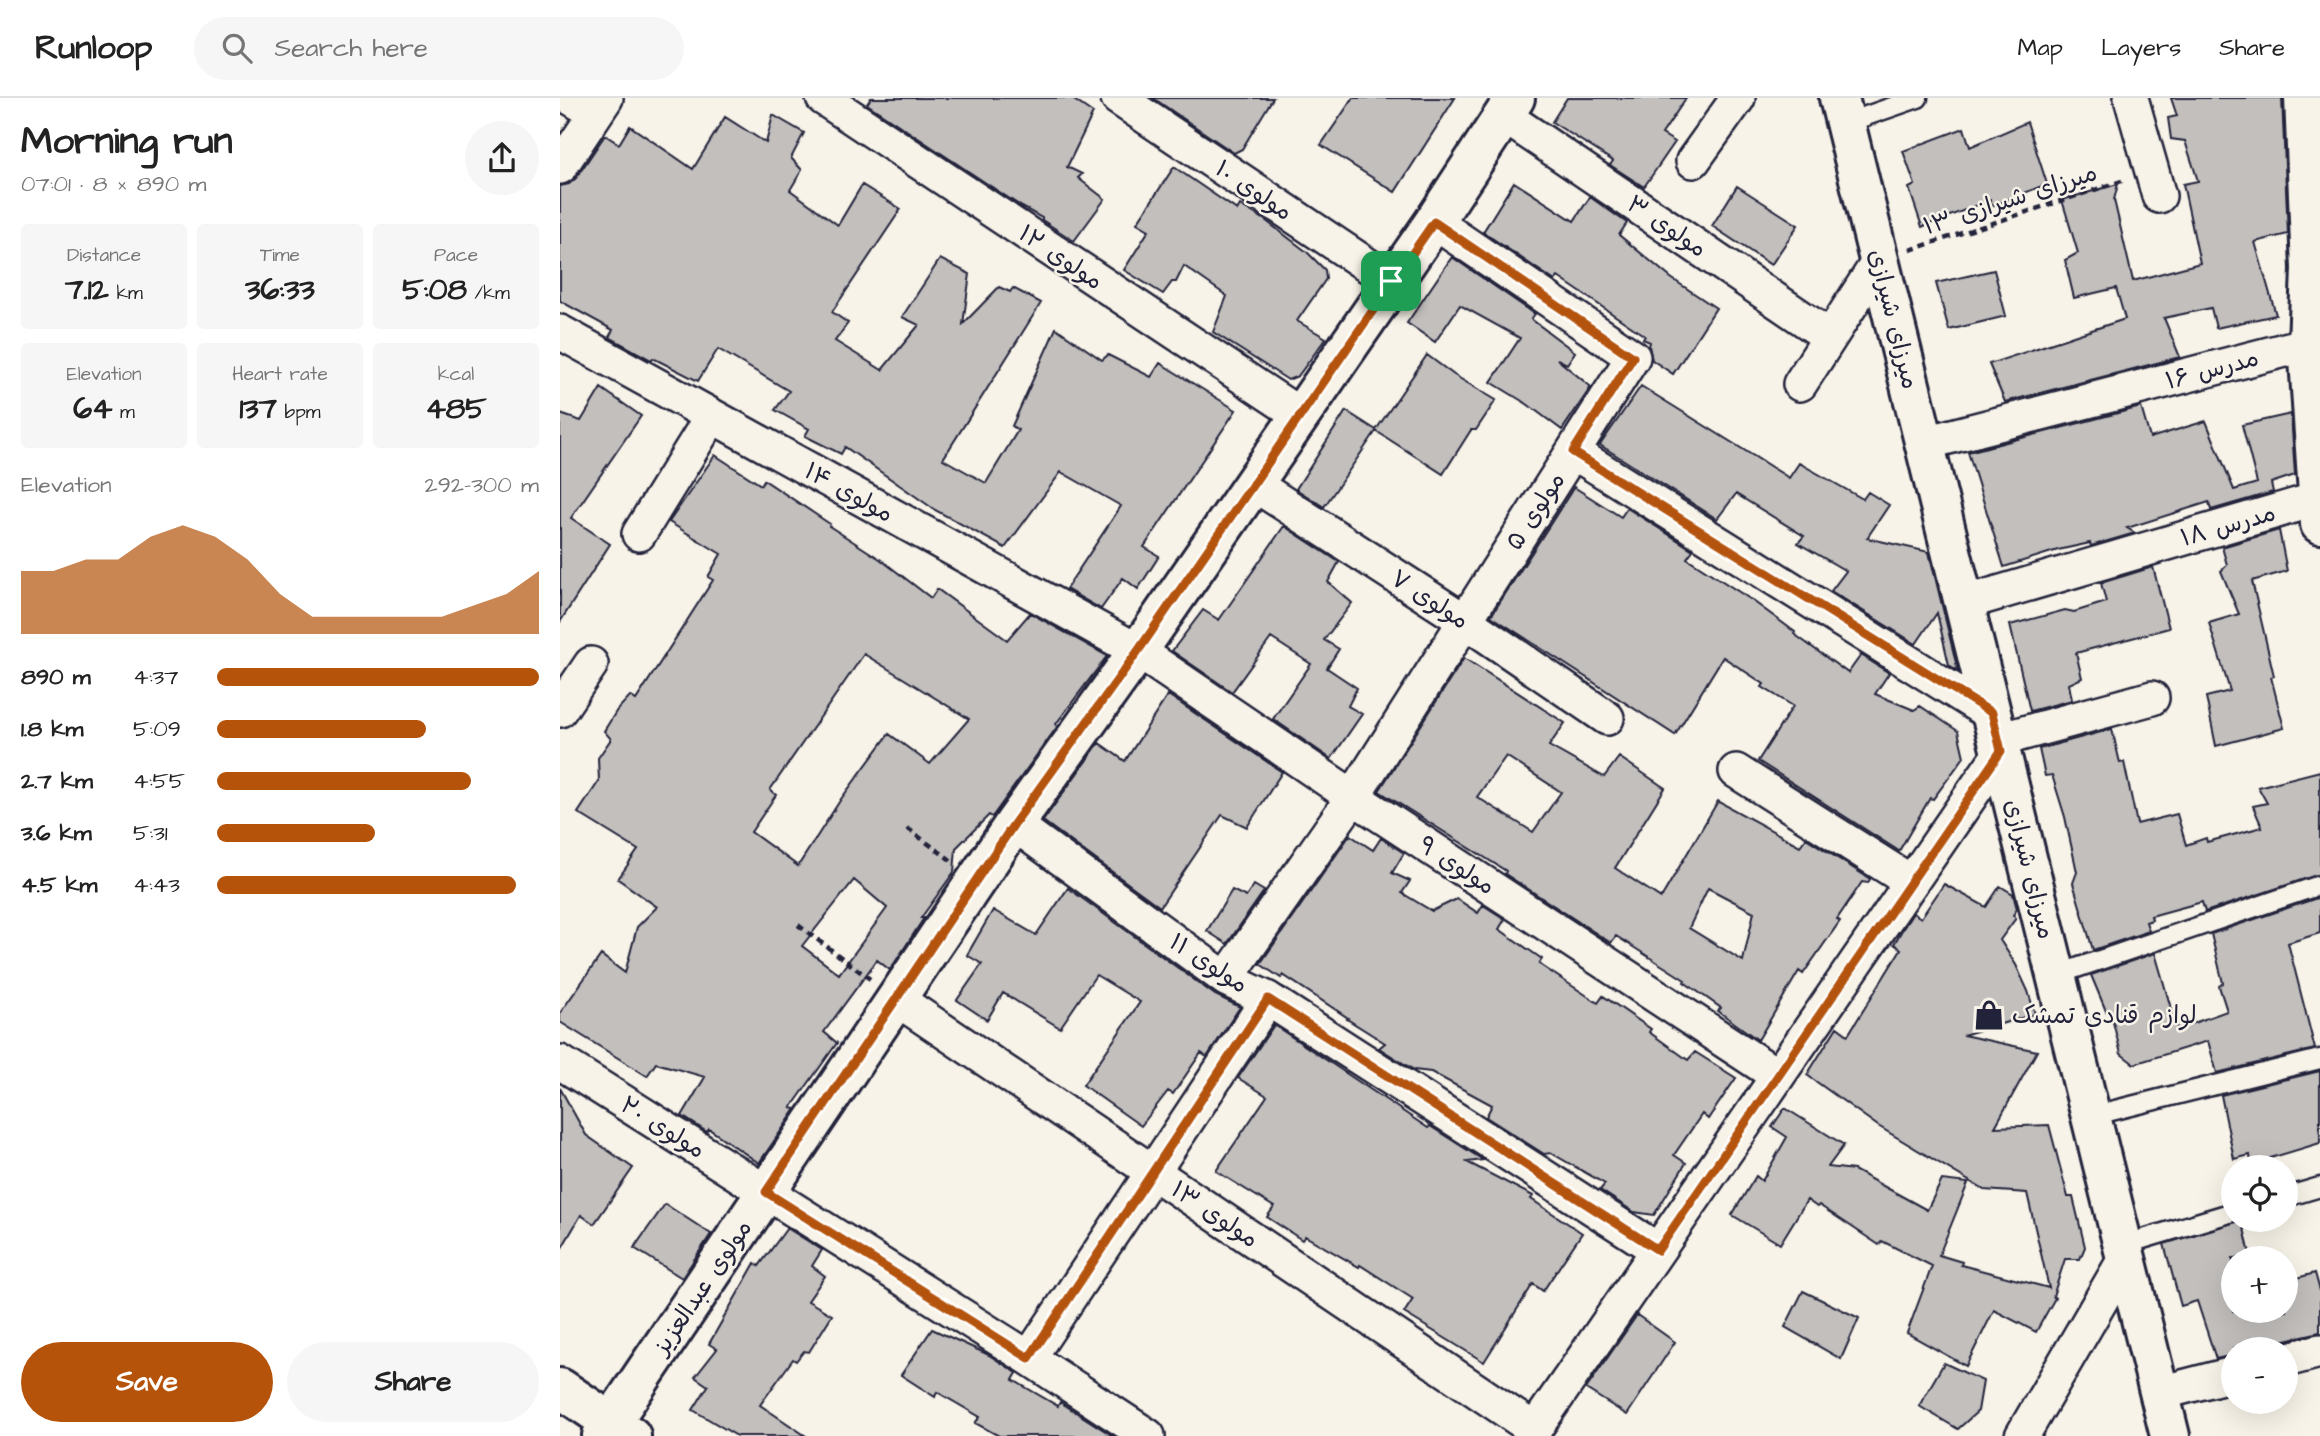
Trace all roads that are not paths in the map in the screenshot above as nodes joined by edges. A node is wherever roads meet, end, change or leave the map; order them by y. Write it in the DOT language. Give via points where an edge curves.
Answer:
graph roads {
  1 [pos="823,98"];
  2 [pos="1118,98"];
  3 [pos="1738,98"];
  4 [pos="1918,98"];
  5 [pos="2131,98"];
  6 [pos="2304,98"];
  7 [pos="591,103"];
  8 [pos="1509,106"];
  9 [pos="1842,111"];
  10 [pos="1693,161"];
  11 [pos="560,167"];
  12 [pos="2156,183"];
  13 [pos="1434,222"];
  14 [pos="1880,261"];
  15 [pos="2316,267"];
  16 [pos="1391,281"];
  17 [pos="560,332"];
  18 [pos="1830,337"];
  19 [pos="2308,344"];
  20 [pos="1800,384"];
  21 [pos="1300,415"];
  22 [pos="712,416"];
  23 [pos="1924,443"];
  24 [pos="1573,452"];
  25 [pos="1252,483"];
  26 [pos="2318,512"];
  27 [pos="639,534"];
  28 [pos="1964,603"];
  29 [pos="1465,621"];
  30 [pos="1138,651"];
  31 [pos="591,664"];
  32 [pos="2152,698"];
  33 [pos="560,710"];
  34 [pos="1607,718"];
  35 [pos="1997,735"];
  36 [pos="1736,771"];
  37 [pos="1353,797"];
  38 [pos="1014,824"];
  39 [pos="1911,882"];
  40 [pos="2320,885"];
  41 [pos="2056,975"];
  42 [pos="1226,979"];
  43 [pos="895,998"];
  44 [pos="1268,999"];
  45 [pos="2320,1059"];
  46 [pos="560,1062"];
  47 [pos="1778,1076"];
  48 [pos="2091,1116"];
  49 [pos="1152,1171"];
  50 [pos="2320,1187"];
  51 [pos="766,1192"];
  52 [pos="2298,1193"];
  53 [pos="2221,1216"];
  54 [pos="1658,1250"];
  55 [pos="2124,1251"];
  56 [pos="2320,1351"];
  57 [pos="2298,1357"];
  58 [pos="1029,1358"];
  59 [pos="2221,1377"];
  60 [pos="560,1388"];
  61 [pos="2160,1393"];
  62 [pos="614,1431"];
  63 [pos="1533,1433"];
  64 [pos="1148,1436"];
  65 [pos="2022,1436"];
  66 [pos="2170,1436"];
  1 -- 21 [label="street, مولوی ۱۲"];
  2 -- 16 [label="street, مولوی ۱۰"];
  3 -- 10 [label="street"];
  4 -- 9 [label="lane"];
  5 -- 12 [label="street"];
  6 -- 15 [label="main road"];
  7 -- 11 [label="street"];
  8 -- 13 [label="main road, مولوی عبدالعزیز"];
  8 -- 18 [label="street, مولوی ۳"];
  9 -- 14 [label="main road, میرزای شیرازی"];
  13 -- 16 [label="main road, مولوی عبدالعزیز"];
  13 -- 24 [label="street, مولوی ۵" via="1633,357"];
  14 -- 18 [label="street"];
  14 -- 23 [label="main road, میرزای شیرازی"];
  15 -- 19 [label="main road"];
  16 -- 21 [label="main road, مولوی عبدالعزیز"];
  17 -- 22 [label="street, مولوی ۱۴"];
  18 -- 20 [label="street"];
  19 -- 23 [label="street, مدرس ۱۶"];
  19 -- 26 [label="main road"];
  21 -- 25 [label="main road, مولوی عبدالعزیز"];
  22 -- 27 [label="street"];
  22 -- 30 [label="street, مولوی ۱۴"];
  23 -- 28 [label="main road, میرزای شیرازی"];
  24 -- 29 [label="street, مولوی ۵"];
  24 -- 35 [label="street"];
  25 -- 29 [label="street, مولوی ۷"];
  25 -- 30 [label="main road, مولوی عبدالعزیز"];
  26 -- 28 [label="street, مدرس ۱۸" via="2140,551"];
  28 -- 35 [label="main road, میرزای شیرازی"];
  29 -- 34 [label="street, مولوی ۷"];
  29 -- 37 [label="street, مولوی ۵"];
  30 -- 37 [label="street, مولوی ۹"];
  30 -- 38 [label="main road, مولوی عبدالعزیز"];
  31 -- 33 [label="street"];
  32 -- 35 [label="street"];
  35 -- 39 [label="street"];
  35 -- 41 [label="main road, میرزای شیرازی"];
  36 -- 39 [label="street"];
  37 -- 42 [label="street, مولوی ۵"];
  37 -- 47 [label="street, مولوی ۹"];
  38 -- 42 [label="street, مولوی ۱۱"];
  38 -- 43 [label="main road, مولوی عبدالعزیز"];
  39 -- 47 [label="street"];
  40 -- 41 [label="lane"];
  41 -- 48 [label="main road, میرزای شیرازی"];
  42 -- 44 [label="street, مولوی ۱۱"];
  43 -- 49 [label="street, مولوی ۱۳"];
  43 -- 51 [label="main road, مولوی عبدالعزیز"];
  44 -- 49 [label="street"];
  44 -- 54 [label="street, مولوی ۱۱"];
  45 -- 48 [label="lane"];
  46 -- 51 [label="street, مولوی ۲۰"];
  47 -- 54 [label="street"];
  48 -- 55 [label="main road, میرزای شیرازی"];
  49 -- 58 [label="street"];
  49 -- 63 [label="street, مولوی ۱۳"];
  50 -- 52 [label="lane"];
  51 -- 58 [label="street, مولوی ۲۰"];
  51 -- 62 [label="main road, مولوی عبدالعزیز"];
  53 -- 55 [label="lane"];
  54 -- 63 [label="street"];
  55 -- 61 [label="main road, میرزای شیرازی"];
  55 -- 65 [label="street"];
  56 -- 57 [label="street"];
  58 -- 64 [label="street, مولوی ۲۰"];
  59 -- 61 [label="street"];
  60 -- 62 [label="main road"];
  61 -- 66 [label="main road, میرزای شیرازی"];
}
